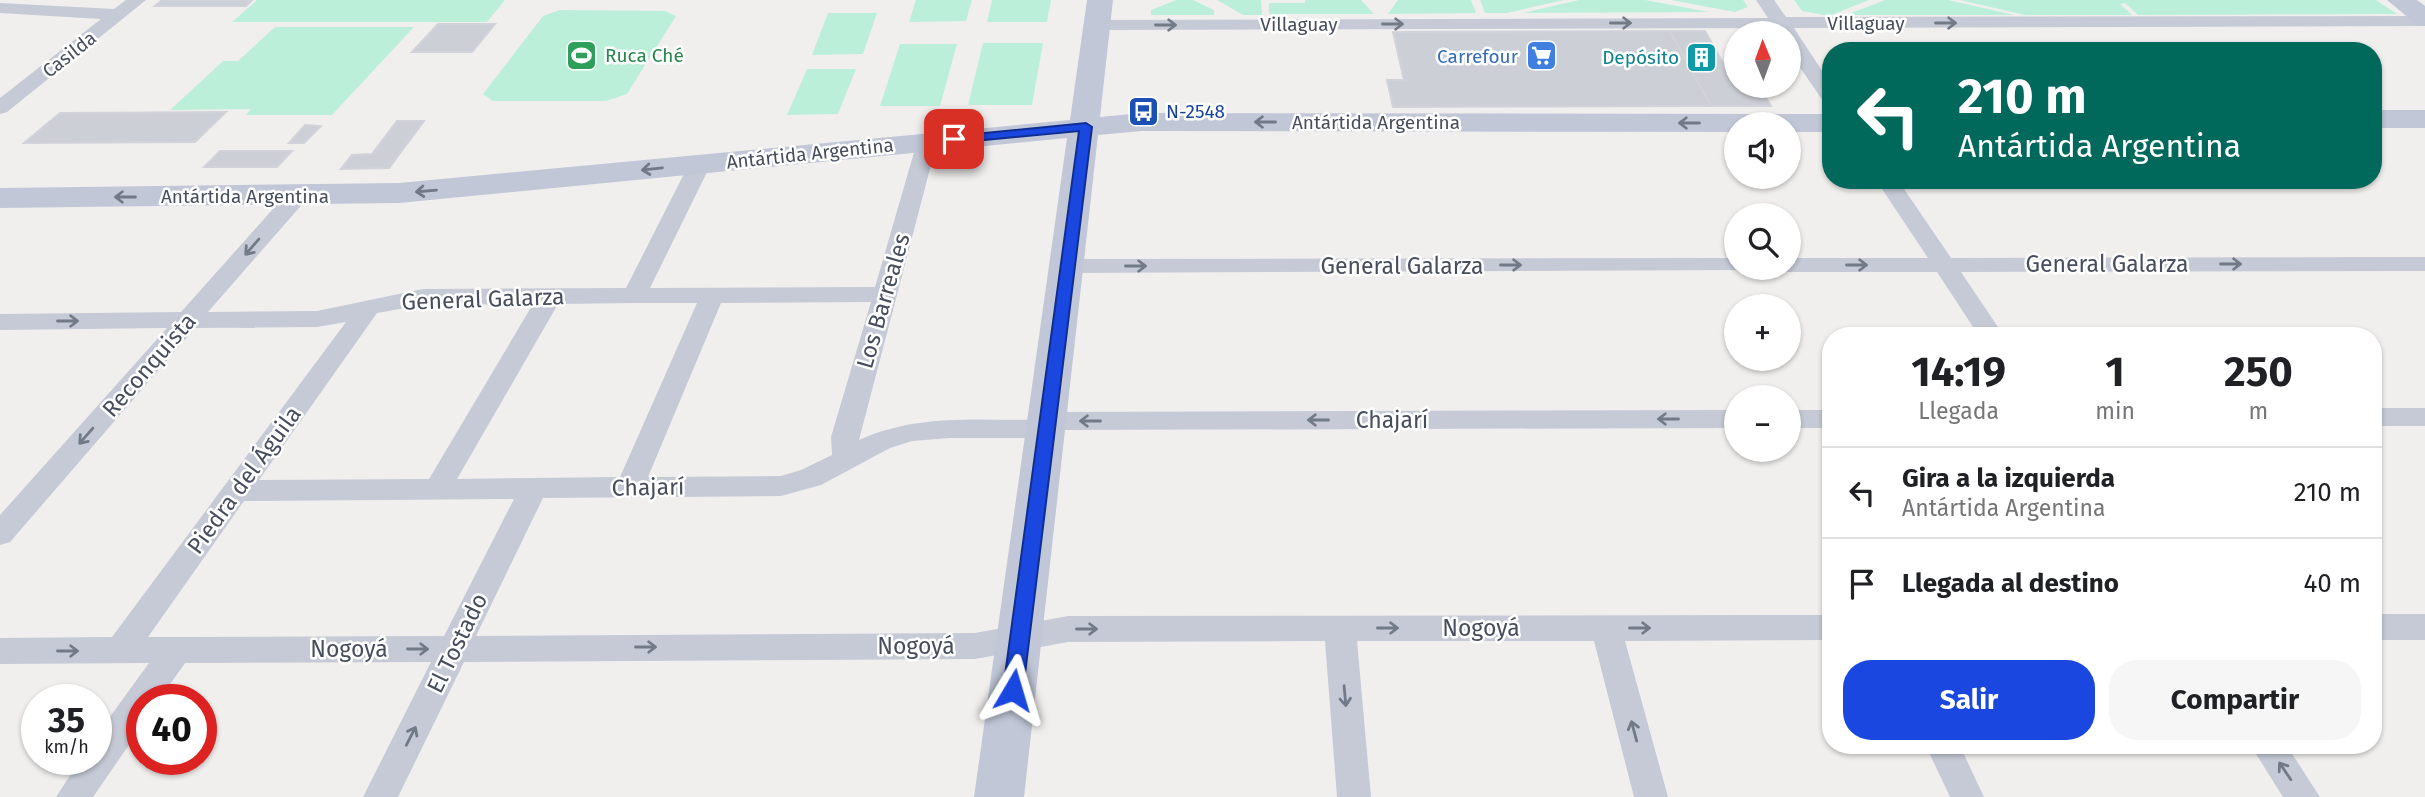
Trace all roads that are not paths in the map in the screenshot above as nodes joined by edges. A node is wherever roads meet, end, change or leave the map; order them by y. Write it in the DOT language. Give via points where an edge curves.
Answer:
graph roads {
  1 [pos="137,0"];
  2 [pos="1765,0"];
  3 [pos="2400,0"];
  4 [pos="0,8"];
  5 [pos="1099,12"];
  6 [pos="119,15"];
  7 [pos="2425,19"];
  8 [pos="1780,21"];
  9 [pos="1724,28"];
  10 [pos="1801,30"];
  11 [pos="1801,53"];
  12 [pos="1822,85"];
  13 [pos="0,108"];
  14 [pos="2425,118"];
  15 [pos="2382,119"];
  16 [pos="1822,123"];
  17 [pos="1086,127"];
  18 [pos="927,142"];
  19 [pos="700,164"];
  20 [pos="1893,189"];
  21 [pos="297,196"];
  22 [pos="0,198"];
  23 [pos="2425,264"];
  24 [pos="1724,265"];
  25 [pos="1801,265"];
  26 [pos="1944,265"];
  27 [pos="1068,266"];
  28 [pos="885,294"];
  29 [pos="712,295"];
  30 [pos="550,296"];
  31 [pos="634,296"];
  32 [pos="367,310"];
  33 [pos="188,320"];
  34 [pos="0,322"];
  35 [pos="1986,327"];
  36 [pos="2382,417"];
  37 [pos="2425,417"];
  38 [pos="1724,419"];
  39 [pos="1801,419"];
  40 [pos="1822,419"];
  41 [pos="1047,425"];
  42 [pos="846,460"];
  43 [pos="534,488"];
  44 [pos="629,488"];
  45 [pos="437,489"];
  46 [pos="236,491"];
  47 [pos="0,534"];
  48 [pos="2382,627"];
  49 [pos="2425,627"];
  50 [pos="1339,628"];
  51 [pos="1606,628"];
  52 [pos="1822,628"];
  53 [pos="1020,637"];
  54 [pos="454,649"];
  55 [pos="121,650"];
  56 [pos="176,650"];
  57 [pos="0,651"];
  58 [pos="1946,754"];
  59 [pos="2273,754"];
  60 [pos="73,797"];
  61 [pos="380,797"];
  62 [pos="999,797"];
  63 [pos="1354,797"];
  64 [pos="1651,797"];
  65 [pos="1967,797"];
  66 [pos="2303,797"];
  1 -- 6 [label="street, Casilda"];
  2 -- 8 [label="street"];
  3 -- 7 [label="main road"];
  4 -- 6 [label="street"];
  5 -- 9 [label="street, Villaguay, one-way"];
  5 -- 17 [label="main road"];
  6 -- 13 [label="street, Casilda"];
  10 -- 7 [label="street, Villaguay, one-way"];
  11 -- 12 [label="street"];
  14 -- 15 [label="main road"];
  16 -- 17 [label="main road, Antártida Argentina, one-way" via="1164,122"];
  17 -- 18 [label="main road, Antártida Argentina"];
  17 -- 27 [label="main road"];
  18 -- 19 [label="main road, Antártida Argentina"];
  18 -- 28 [label="street, Los Barreales"];
  19 -- 21 [label="main road, Antártida Argentina, one-way" via="399,193"];
  19 -- 31 [label="street"];
  20 -- 26 [label="street"];
  21 -- 22 [label="main road, Antártida Argentina, one-way"];
  21 -- 33 [label="street, Reconquista, one-way"];
  26 -- 23 [label="street, General Galarza, one-way"];
  27 -- 24 [label="street, General Galarza, one-way"];
  25 -- 26 [label="street, General Galarza, one-way"];
  26 -- 35 [label="street"];
  27 -- 41 [label="main road"];
  28 -- 29 [label="street, General Galarza"];
  28 -- 42 [label="street, Los Barreales" via="845,438"];
  29 -- 31 [label="street, General Galarza"];
  29 -- 44 [label="street"];
  30 -- 31 [label="street, General Galarza"];
  30 -- 32 [label="street, General Galarza" via="412,298"];
  30 -- 45 [label="street"];
  32 -- 33 [label="street, General Galarza" via="308,320"];
  32 -- 46 [label="street, Piedra del Águila"];
  34 -- 33 [label="street, General Galarza, one-way"];
  33 -- 47 [label="street, Reconquista, one-way"];
  36 -- 37 [label="street"];
  38 -- 41 [label="street, Chajarí, one-way"];
  39 -- 40 [label="street"];
  41 -- 42 [label="street, Chajarí" via="911,432 885,439"];
  41 -- 53 [label="main road"];
  42 -- 44 [label="street, Chajarí" via="794,484"];
  43 -- 44 [label="street, Chajarí"];
  43 -- 45 [label="street, Chajarí"];
  43 -- 54 [label="street, El Tostado"];
  45 -- 46 [label="street, Chajarí"];
  46 -- 55 [label="street, Piedra del Águila"];
  48 -- 49 [label="street"];
  50 -- 51 [label="street, Nogoyá, one-way"];
  53 -- 50 [label="street, Nogoyá, one-way" via="1068,629"];
  50 -- 63 [label="street, one-way"];
  51 -- 52 [label="street, Nogoyá, one-way"];
  64 -- 51 [label="street, one-way"];
  54 -- 53 [label="street, Nogoyá, one-way" via="975,646"];
  53 -- 62 [label="main road"];
  56 -- 54 [label="street, Nogoyá, one-way"];
  61 -- 54 [label="street, El Tostado, one-way"];
  55 -- 56 [label="street, Nogoyá"];
  57 -- 55 [label="street, Nogoyá, one-way"];
  56 -- 60 [label="street"];
  58 -- 65 [label="street"];
  66 -- 59 [label="street, one-way"];
}
